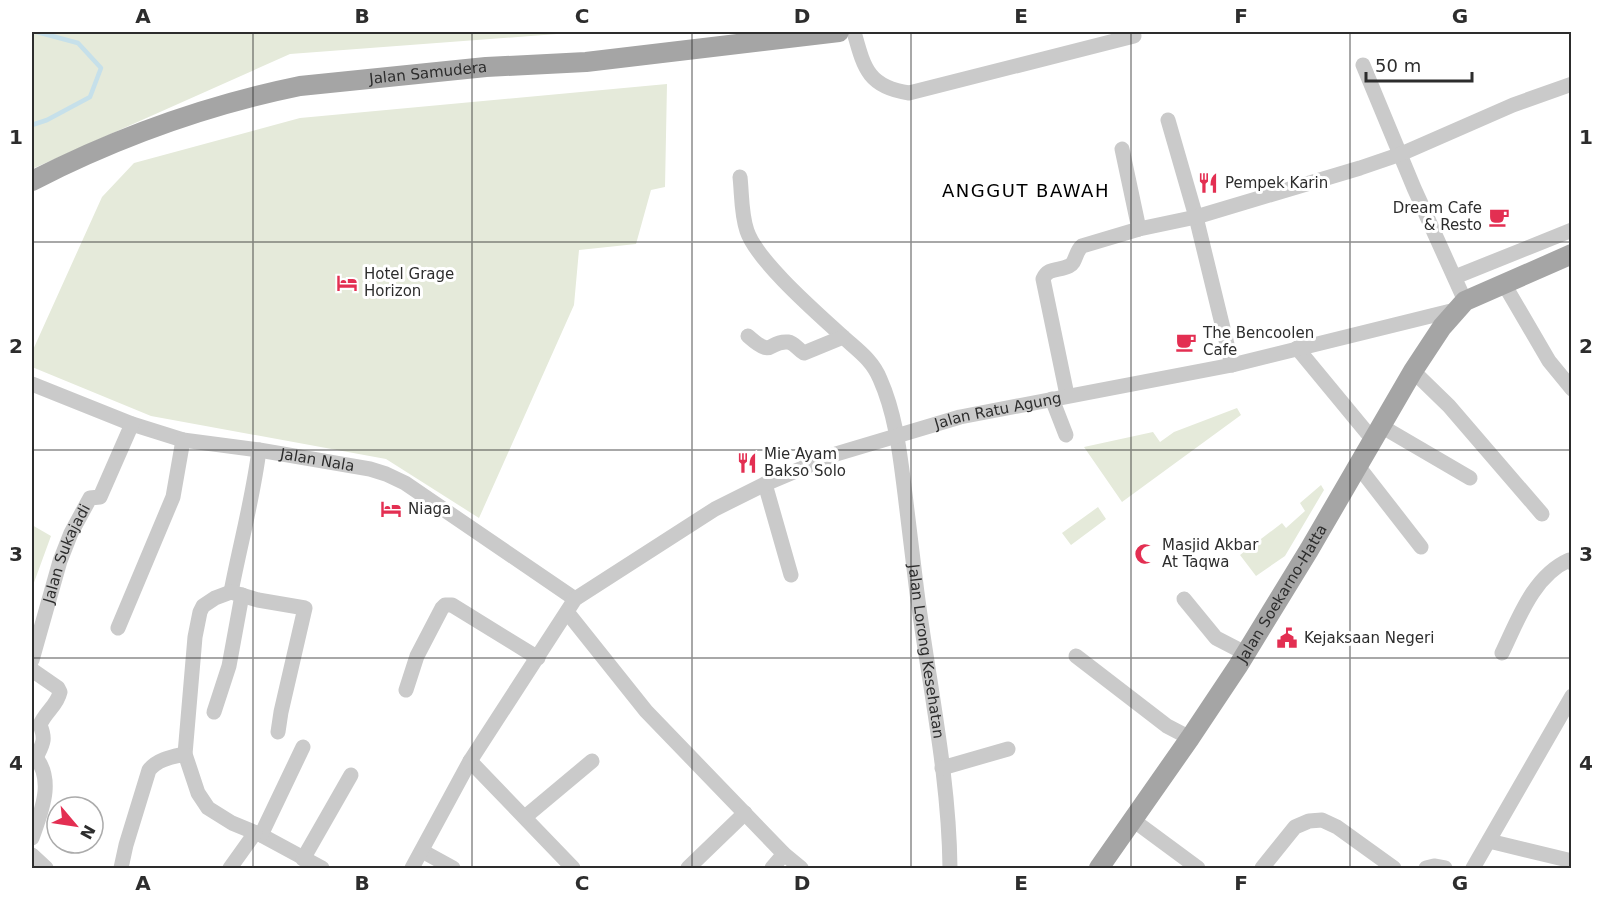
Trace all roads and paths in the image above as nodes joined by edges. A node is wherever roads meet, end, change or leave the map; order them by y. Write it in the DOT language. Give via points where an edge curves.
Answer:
graph roads {
  1 [pos="839,32"];
  2 [pos="854,32"];
  3 [pos="1134,36"];
  4 [pos="1363,65"];
  5 [pos="1572,84"];
  6 [pos="1168,120"];
  7 [pos="1122,149"];
  8 [pos="1401,154"];
  9 [pos="740,177"];
  10 [pos="32,181"];
  11 [pos="1196,217"];
  12 [pos="1138,229"];
  13 [pos="1572,230"];
  14 [pos="1572,254"];
  15 [pos="1455,277"];
  16 [pos="1504,284"];
  17 [pos="1460,306"];
  18 [pos="748,336"];
  19 [pos="843,337"];
  20 [pos="1297,348"];
  21 [pos="1232,365"];
  22 [pos="1413,371"];
  23 [pos="32,384"];
  24 [pos="1572,390"];
  25 [pos="1067,395"];
  26 [pos="1052,399"];
  27 [pos="132,424"];
  28 [pos="898,434"];
  29 [pos="1377,434"];
  30 [pos="1066,435"];
  31 [pos="183,440"];
  32 [pos="260,450"];
  33 [pos="1358,466"];
  34 [pos="1470,478"];
  35 [pos="765,484"];
  36 [pos="1542,514"];
  37 [pos="1421,547"];
  38 [pos="1572,563"];
  39 [pos="791,575"];
  40 [pos="237,594"];
  41 [pos="1184,599"];
  42 [pos="571,606"];
  43 [pos="118,628"];
  44 [pos="1245,653"];
  45 [pos="1502,653"];
  46 [pos="1076,656"];
  47 [pos="538,658"];
  48 [pos="32,660"];
  49 [pos="32,670"];
  50 [pos="406,690"];
  51 [pos="1572,696"];
  52 [pos="214,712"];
  53 [pos="278,732"];
  54 [pos="1190,738"];
  55 [pos="303,747"];
  56 [pos="1008,749"];
  57 [pos="185,754"];
  58 [pos="34,755"];
  59 [pos="470,761"];
  60 [pos="592,761"];
  61 [pos="942,768"];
  62 [pos="351,775"];
  63 [pos="745,813"];
  64 [pos="525,817"];
  65 [pos="1133,819"];
  66 [pos="258,834"];
  67 [pos="32,838"];
  68 [pos="1490,841"];
  69 [pos="422,851"];
  70 [pos="784,854"];
  71 [pos="32,855"];
  72 [pos="303,859"];
  73 [pos="1572,861"];
  74 [pos="46,868"];
  75 [pos="121,868"];
  76 [pos="230,868"];
  77 [pos="322,868"];
  78 [pos="412,868"];
  79 [pos="453,868"];
  80 [pos="573,868"];
  81 [pos="688,868"];
  82 [pos="772,868"];
  83 [pos="801,868"];
  84 [pos="950,868"];
  85 [pos="1099,868"];
  86 [pos="1198,868"];
  87 [pos="1262,868"];
  88 [pos="1394,868"];
  89 [pos="1426,868"];
  90 [pos="1444,868"];
  91 [pos="1473,868"];
  1 -- 10 [label="main road, Jalan Samudera" via="585,62 486,67 300,86 163,123"];
  2 -- 3 [label="street" via="864,66 873,78 892,91 909,93"];
  4 -- 8 [label="street"];
  5 -- 8 [label="street"];
  6 -- 11 [label="street"];
  7 -- 12 [label="street"];
  8 -- 11 [label="street"];
  8 -- 15 [label="street"];
  9 -- 19 [label="street, Jalan Lorong Kesehatan" via="744,221 753,243 777,274"];
  11 -- 12 [label="street"];
  11 -- 21 [label="street"];
  12 -- 25 [label="street" via="1082,246 1071,266 1044,276"];
  13 -- 15 [label="street"];
  14 -- 16 [label="main road"];
  15 -- 17 [label="street"];
  16 -- 17 [label="main road"];
  16 -- 24 [label="street" via="1549,361"];
  17 -- 20 [label="street, Jalan Ratu Agung"];
  17 -- 22 [label="main road, Jalan Soekarno-Hatta"];
  18 -- 19 [label="street" via="762,347 790,342 804,353"];
  19 -- 28 [label="street, Jalan Lorong Kesehatan" via="874,367"];
  20 -- 21 [label="street, Jalan Ratu Agung"];
  20 -- 29 [label="street"];
  21 -- 25 [label="street, Jalan Ratu Agung"];
  22 -- 29 [label="main road, Jalan Soekarno-Hatta"];
  22 -- 36 [label="street" via="1449,406"];
  23 -- 27 [label="street, Jalan Nala"];
  25 -- 26 [label="street, Jalan Ratu Agung"];
  26 -- 28 [label="street, Jalan Ratu Agung" via="975,413"];
  26 -- 30 [label="street"];
  27 -- 31 [label="street, Jalan Nala"];
  27 -- 48 [label="street, Jalan Sukajadi" via="100,497 90,498 71,533"];
  28 -- 35 [label="street, Jalan Ratu Agung" via="836,454"];
  28 -- 61 [label="street, Jalan Lorong Kesehatan"];
  29 -- 33 [label="main road, Jalan Soekarno-Hatta"];
  29 -- 34 [label="street"];
  31 -- 32 [label="street, Jalan Nala"];
  31 -- 43 [label="street" via="172,496"];
  32 -- 40 [label="street"];
  32 -- 42 [label="street, Jalan Nala" via="396,478"];
  33 -- 37 [label="street"];
  33 -- 44 [label="main road, Jalan Soekarno-Hatta"];
  35 -- 39 [label="street"];
  35 -- 42 [label="street, Jalan Ratu Agung" via="715,509"];
  38 -- 45 [label="street" via="1563,562 1532,594"];
  40 -- 52 [label="street" via="228,666"];
  40 -- 53 [label="street" via="305,608"];
  40 -- 57 [label="street" via="208,602 200,612"];
  41 -- 44 [label="street" via="1216,638"];
  42 -- 47 [label="street"];
  42 -- 63 [label="street, Jalan Nala" via="646,711"];
  44 -- 54 [label="main road, Jalan Soekarno-Hatta"];
  46 -- 54 [label="street" via="1167,726"];
  47 -- 50 [label="street" via="446,604 417,656"];
  47 -- 59 [label="street"];
  49 -- 58 [label="street" via="60,692 53,709 43,716 40,724 44,742"];
  51 -- 68 [label="street"];
  54 -- 65 [label="main road, Jalan Soekarno-Hatta"];
  55 -- 66 [label="street"];
  56 -- 61 [label="street"];
  57 -- 66 [label="street" via="198,793 208,808"];
  57 -- 75 [label="street" via="162,760 149,770"];
  58 -- 67 [label="street" via="42,766 45,784 41,814"];
  59 -- 64 [label="street"];
  59 -- 69 [label="street"];
  60 -- 64 [label="street"];
  61 -- 84 [label="street, Jalan Lorong Kesehatan"];
  62 -- 72 [label="street"];
  63 -- 70 [label="street, Jalan Nala"];
  63 -- 81 [label="street"];
  64 -- 80 [label="street"];
  65 -- 85 [label="main road, Jalan Soekarno-Hatta"];
  65 -- 86 [label="street"];
  66 -- 72 [label="street"];
  66 -- 76 [label="street"];
  68 -- 73 [label="street"];
  68 -- 91 [label="street"];
  69 -- 78 [label="street"];
  69 -- 79 [label="street"];
  70 -- 82 [label="street"];
  70 -- 83 [label="street, Jalan Nala"];
  71 -- 74 [label="street"];
  72 -- 77 [label="street"];
  87 -- 88 [label="street" via="1295,827 1322,820"];
  89 -- 90 [label="street"];
}
